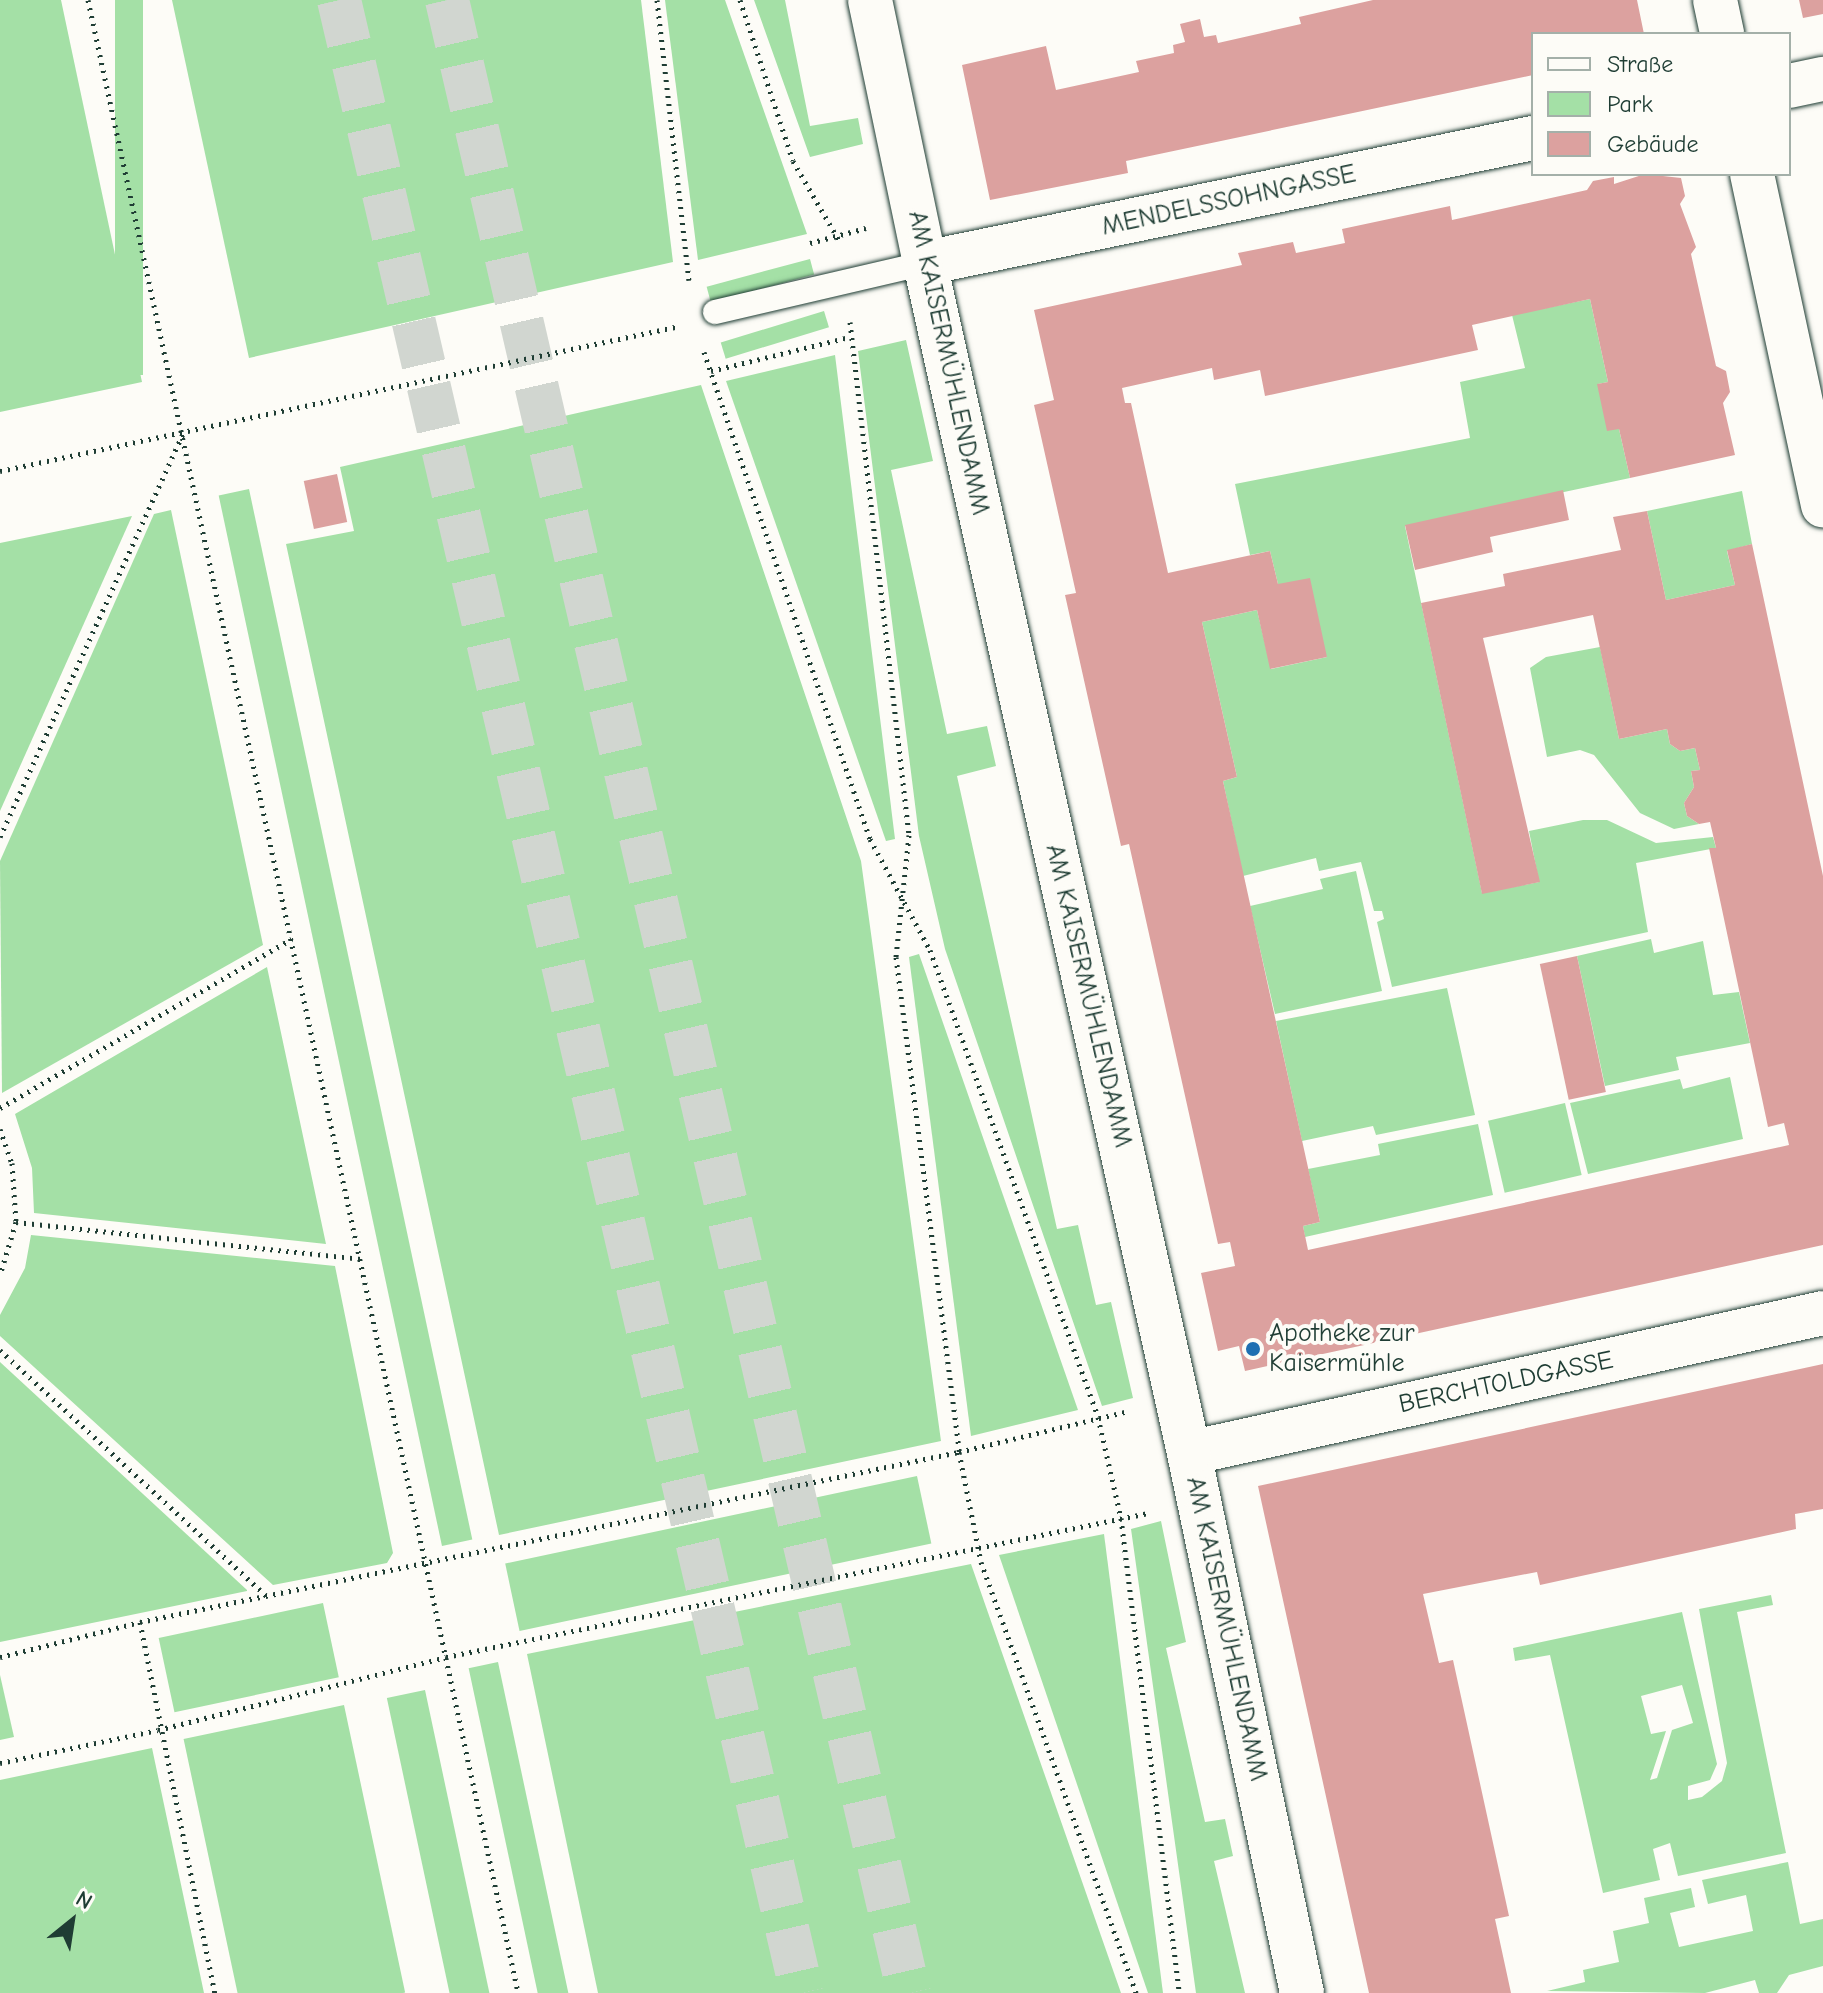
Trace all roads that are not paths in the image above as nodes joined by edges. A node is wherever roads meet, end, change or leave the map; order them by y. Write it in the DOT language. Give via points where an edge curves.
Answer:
graph roads {
  1 [pos="870,0"];
  2 [pos="1715,0"];
  3 [pos="1722,32"];
  4 [pos="1823,79"];
  5 [pos="1791,86"];
  6 [pos="1531,138"];
  7 [pos="1752,176"];
  8 [pos="925,263"];
  9 [pos="704,317"];
  10 [pos="1823,505"];
  11 [pos="1823,1313"];
  12 [pos="1189,1453"];
  13 [pos="1302,1993"];
  1 -- 8 [label="street, AM KAISERMÜHLENDAMM"];
  2 -- 3 [label="street"];
  4 -- 5 [label="street"];
  6 -- 8 [label="street, MENDELSSOHNGASSE"];
  7 -- 10 [label="street"];
  8 -- 9 [label="lane"];
  8 -- 12 [label="street, AM KAISERMÜHLENDAMM"];
  11 -- 12 [label="street, BERCHTOLDGASSE"];
  12 -- 13 [label="street, AM KAISERMÜHLENDAMM"];
}
